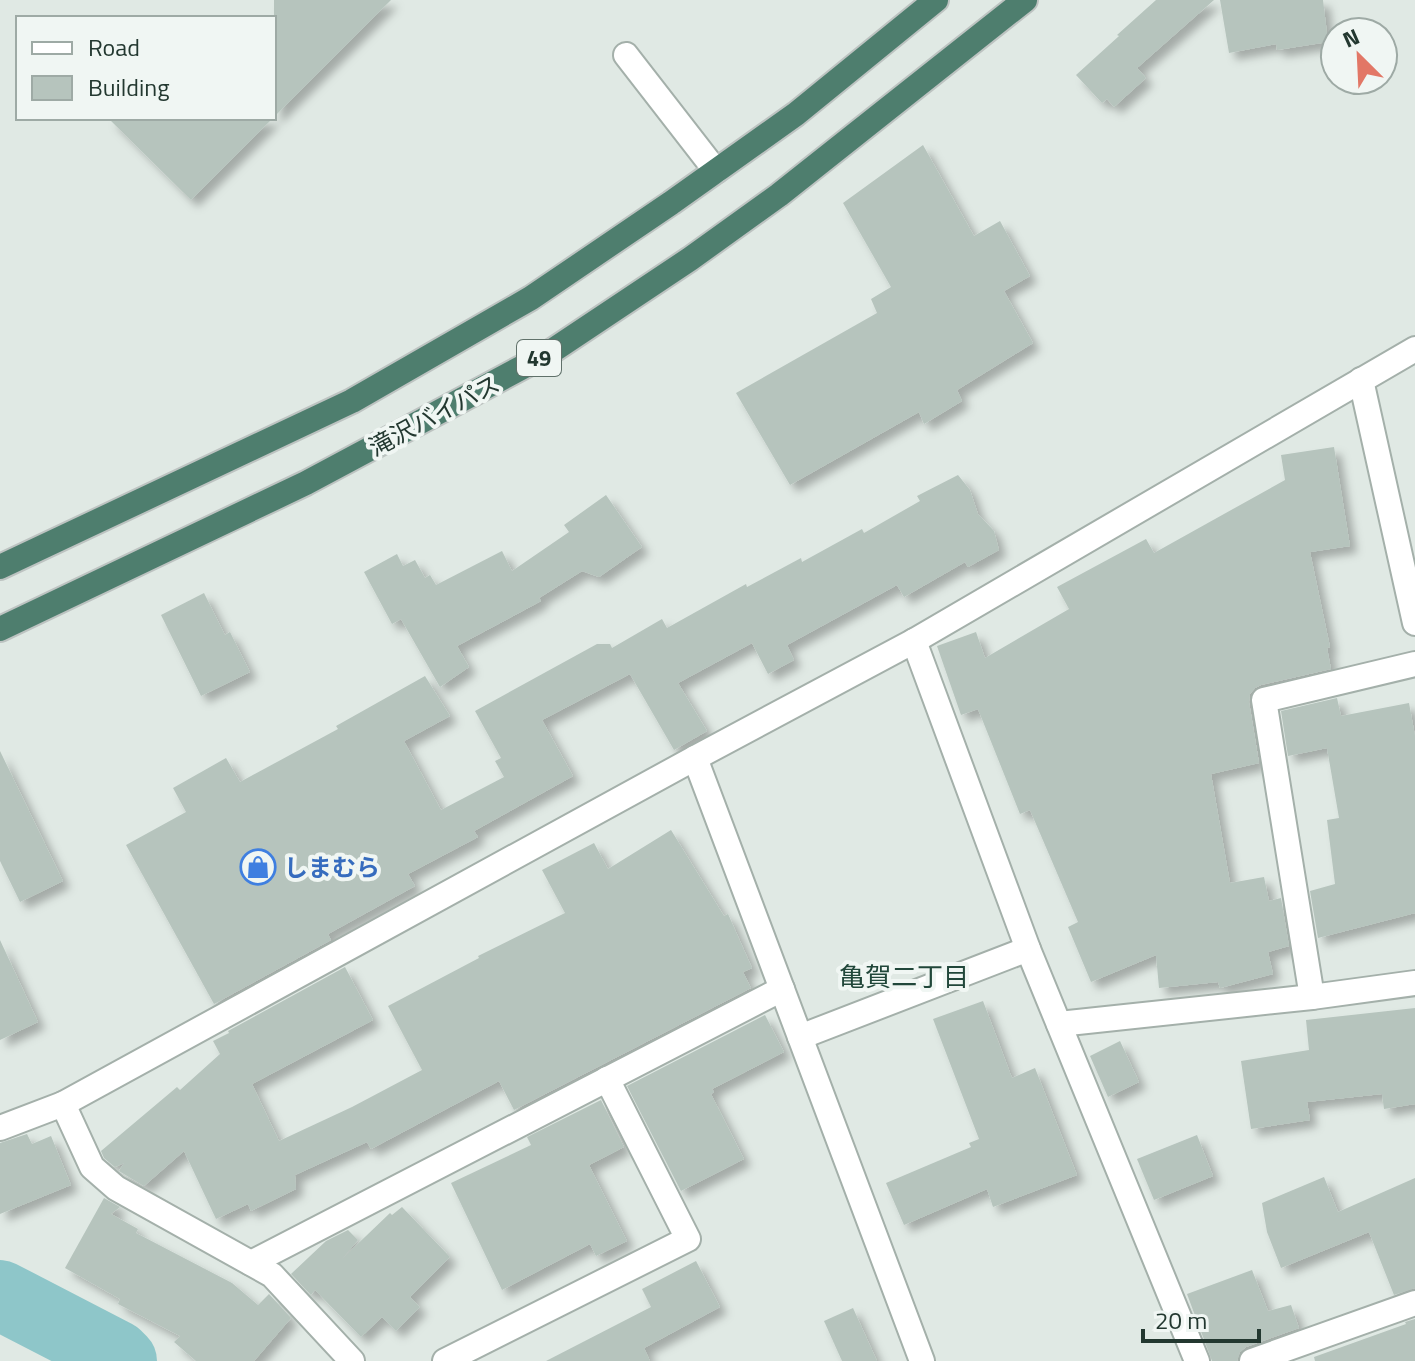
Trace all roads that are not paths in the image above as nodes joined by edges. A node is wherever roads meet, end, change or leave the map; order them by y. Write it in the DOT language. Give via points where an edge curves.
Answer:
graph roads {
  1 [pos="936,0"];
  2 [pos="1025,0"];
  3 [pos="626,55"];
  4 [pos="716,171"];
  5 [pos="1415,349"];
  6 [pos="1361,380"];
  7 [pos="0,567"];
  8 [pos="1415,623"];
  9 [pos="0,629"];
  10 [pos="914,641"];
  11 [pos="1415,664"];
  12 [pos="695,758"];
  13 [pos="1028,949"];
  14 [pos="1415,983"];
  15 [pos="782,989"];
  16 [pos="1312,997"];
  17 [pos="1059,1024"];
  18 [pos="800,1037"];
  19 [pos="607,1079"];
  20 [pos="63,1104"];
  21 [pos="0,1128"];
  22 [pos="251,1263"];
  23 [pos="1415,1303"];
  24 [pos="352,1361"];
  25 [pos="445,1361"];
  26 [pos="922,1361"];
  27 [pos="1197,1361"];
  28 [pos="1252,1361"];
  1 -- 4 [label="highway, 49" via="796,114"];
  2 -- 9 [label="highway, 滝沢バイパス / 49" via="779,195 549,353 306,483"];
  3 -- 4 [label="street"];
  4 -- 7 [label="highway, 49" via="531,298 352,401"];
  5 -- 6 [label="street"];
  6 -- 8 [label="street"];
  6 -- 10 [label="street"];
  10 -- 12 [label="street"];
  10 -- 13 [label="street"];
  11 -- 16 [label="street" via="1264,700"];
  12 -- 15 [label="street"];
  12 -- 20 [label="street"];
  13 -- 17 [label="street"];
  13 -- 18 [label="street"];
  14 -- 16 [label="street"];
  15 -- 18 [label="street"];
  15 -- 19 [label="street"];
  16 -- 17 [label="street"];
  17 -- 27 [label="street"];
  18 -- 26 [label="street"];
  19 -- 22 [label="street"];
  19 -- 25 [label="street" via="688,1239"];
  20 -- 21 [label="street"];
  20 -- 22 [label="street" via="92,1167 116,1188"];
  22 -- 24 [label="street" via="272,1275"];
  23 -- 28 [label="street"];
}
